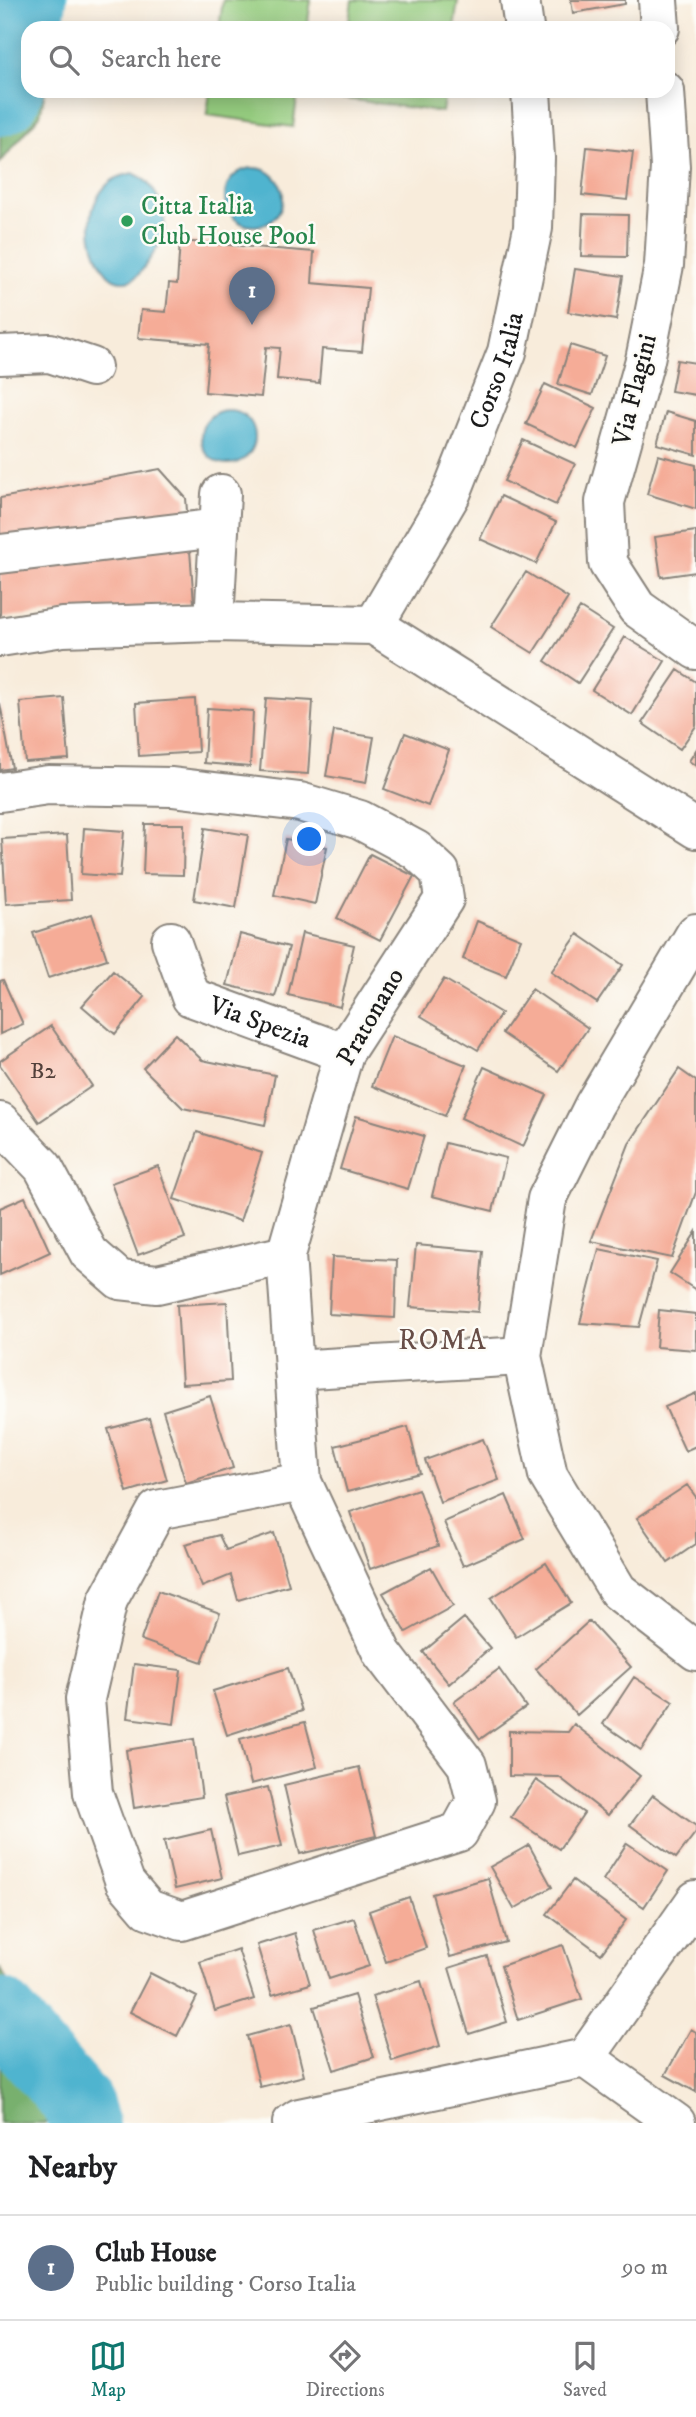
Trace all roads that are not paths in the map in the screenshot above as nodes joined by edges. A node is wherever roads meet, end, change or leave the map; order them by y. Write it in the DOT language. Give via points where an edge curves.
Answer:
graph roads {
  1 [pos="520,0"];
  2 [pos="658,0"];
  3 [pos="523,21"];
  4 [pos="660,21"];
  5 [pos="531,98"];
  6 [pos="665,98"];
  7 [pos="0,355"];
  8 [pos="92,368"];
  9 [pos="0,554"];
  10 [pos="214,622"];
  11 [pos="374,625"];
  12 [pos="0,637"];
  13 [pos="696,650"];
  14 [pos="0,792"];
  15 [pos="696,829"];
  16 [pos="696,933"];
  17 [pos="170,941"];
  18 [pos="344,1053"];
  19 [pos="0,1122"];
  20 [pos="286,1255"];
  21 [pos="522,1356"];
  22 [pos="294,1370"];
  23 [pos="302,1482"];
  24 [pos="696,1651"];
  25 [pos="696,1900"];
  26 [pos="585,2058"];
  27 [pos="292,2123"];
  28 [pos="676,2123"];
  1 -- 3 [label="street"];
  2 -- 4 [label="street"];
  5 -- 11 [label="street, Corso Italia" via="533,228 508,352 451,494"];
  6 -- 13 [label="street, Via Flagini" via="670,167 664,265 645,360 605,502 608,563 637,608"];
  7 -- 8 [label="street" via="50,352"];
  9 -- 10 [label="street" via="220,511"];
  10 -- 11 [label="street"];
  10 -- 12 [label="street" via="64,627"];
  11 -- 15 [label="street"];
  14 -- 18 [label="street, Pratonano" via="48,785 172,787 300,802 360,820 416,850 440,872 443,899"];
  16 -- 21 [label="street" via="594,1105 547,1199"];
  17 -- 18 [label="street, Via Spezia" via="191,997"];
  18 -- 20 [label="street, Pratonano"];
  19 -- 20 [label="street" via="43,1167 89,1253 120,1280 157,1284"];
  20 -- 22 [label="street, Pratonano"];
  21 -- 22 [label="street"];
  21 -- 24 [label="street" via="548,1475 618,1591"];
  22 -- 23 [label="street, Pratonano"];
  23 -- 23 [label="street" via="382,1653 467,1765 477,1801 459,1832 182,1921 148,1909 125,1882 93,1793 85,1699 108,1600 157,1510"];
  25 -- 26 [label="street"];
  26 -- 27 [label="street"];
  26 -- 28 [label="street"];
}
